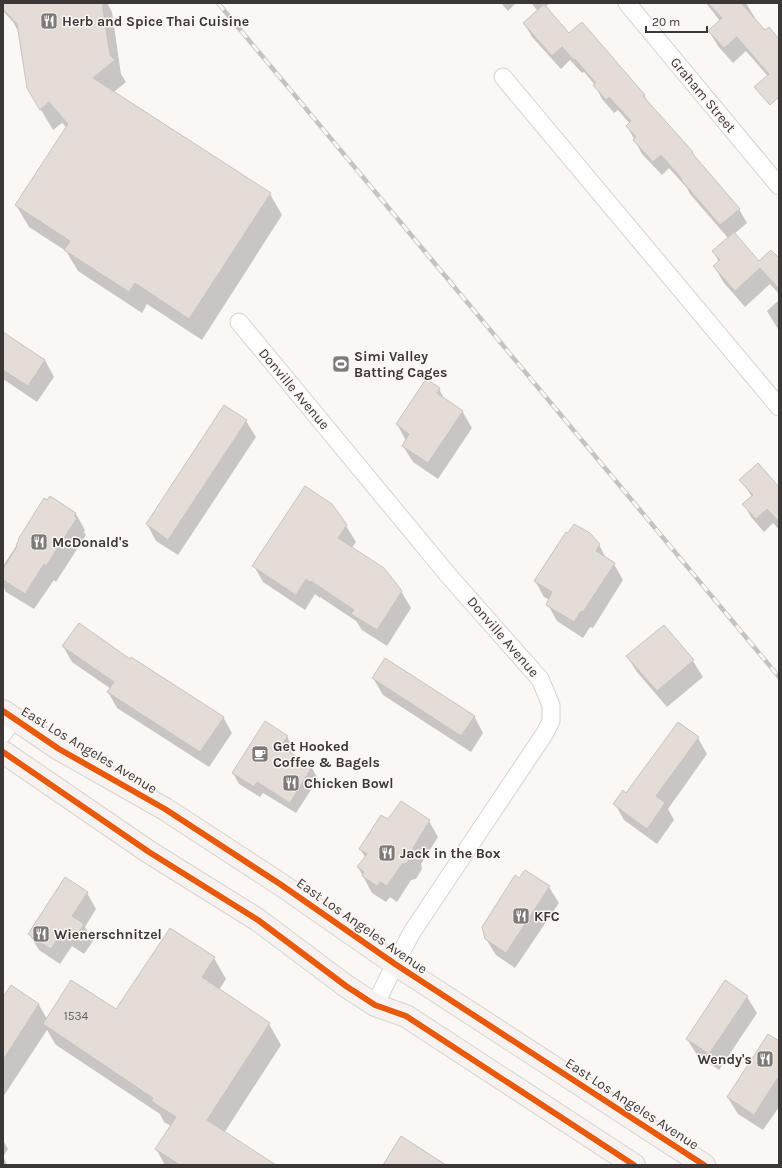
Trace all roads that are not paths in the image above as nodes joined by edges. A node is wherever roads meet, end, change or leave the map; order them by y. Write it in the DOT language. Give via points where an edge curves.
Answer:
graph roads {
  1 [pos="627,3"];
  2 [pos="503,77"];
  3 [pos="779,186"];
  4 [pos="239,322"];
  5 [pos="779,408"];
  6 [pos="6,721"];
  7 [pos="3,752"];
  8 [pos="395,964"];
  9 [pos="375,1005"];
  10 [pos="634,1165"];
  11 [pos="704,1165"];
  1 -- 3 [label="street, Graham Street"];
  2 -- 5 [label="street"];
  4 -- 8 [label="street, Donville Avenue" via="449,576 540,678 551,705 551,721 545,733 412,932"];
  6 -- 8 [label="main road, East Los Angeles Avenue" via="172,813"];
  7 -- 9 [label="main road" via="149,852 258,920"];
  8 -- 9 [label="street, Donville Avenue"];
  8 -- 11 [label="main road, East Los Angeles Avenue"];
  9 -- 10 [label="main road" via="406,1016"];
}
